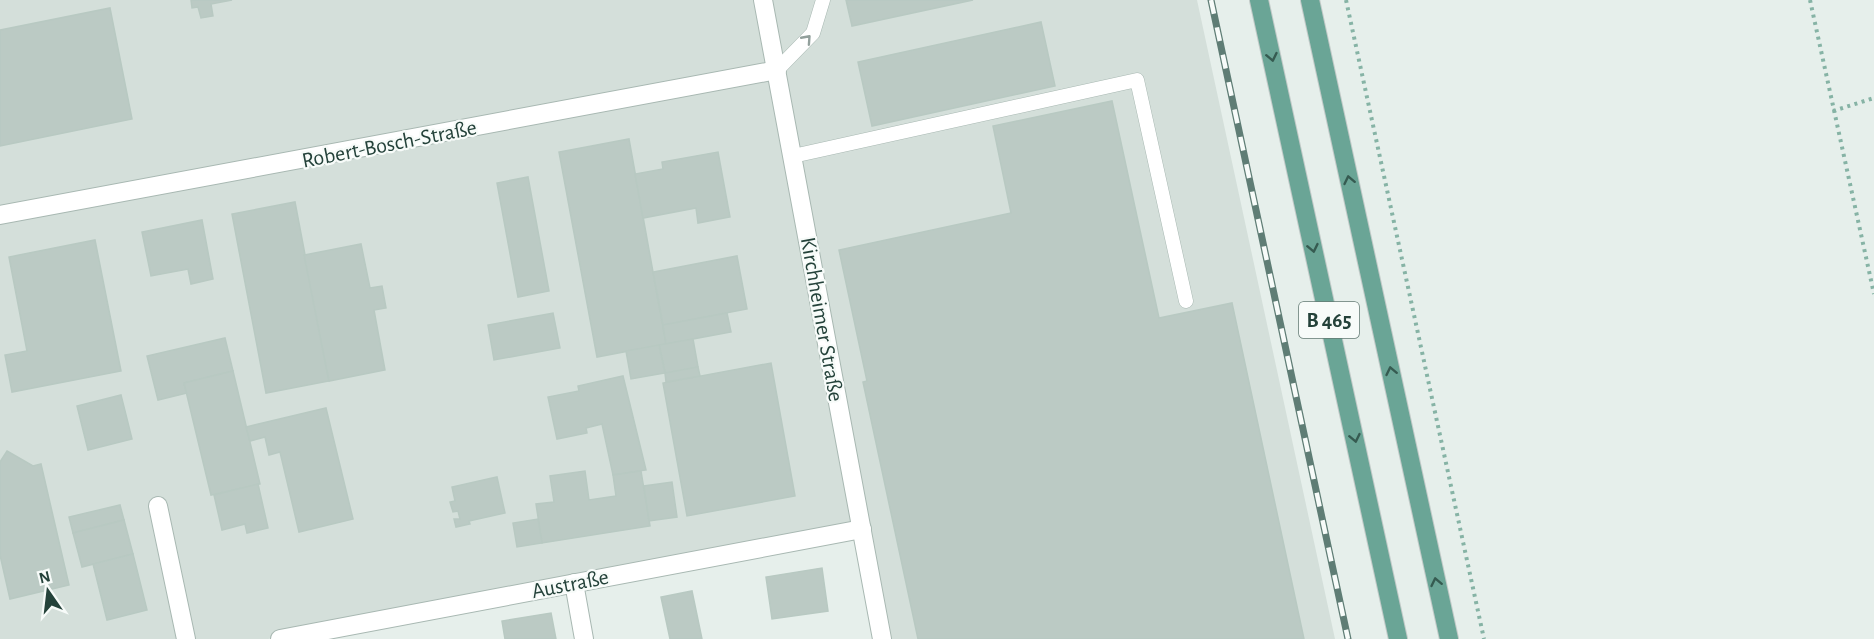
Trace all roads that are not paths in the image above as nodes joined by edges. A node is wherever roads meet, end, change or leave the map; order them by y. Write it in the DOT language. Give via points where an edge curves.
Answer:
graph roads {
  1 [pos="764,0"];
  2 [pos="823,0"];
  3 [pos="1259,0"];
  4 [pos="1310,0"];
  5 [pos="777,70"];
  6 [pos="793,156"];
  7 [pos="0,215"];
  8 [pos="1186,301"];
  9 [pos="158,506"];
  10 [pos="861,529"];
  11 [pos="574,583"];
  12 [pos="311,636"];
  13 [pos="186,639"];
  14 [pos="280,639"];
  15 [pos="585,639"];
  16 [pos="882,639"];
  17 [pos="1398,639"];
  18 [pos="1449,639"];
  1 -- 5 [label="street, Kirchheimer Straße"];
  5 -- 2 [label="lane, one-way" via="813,33"];
  3 -- 17 [label="main road, B 465, one-way"];
  18 -- 4 [label="main road, B 465, one-way"];
  5 -- 6 [label="street, Kirchheimer Straße"];
  5 -- 7 [label="street, Robert-Bosch-Straße"];
  6 -- 8 [label="lane" via="1137,80"];
  6 -- 10 [label="street, Kirchheimer Straße"];
  9 -- 13 [label="street"];
  10 -- 11 [label="street, Austraße"];
  10 -- 16 [label="street, Kirchheimer Straße"];
  11 -- 12 [label="street, Austraße"];
  11 -- 15 [label="street"];
  12 -- 14 [label="street, Austraße"];
}
